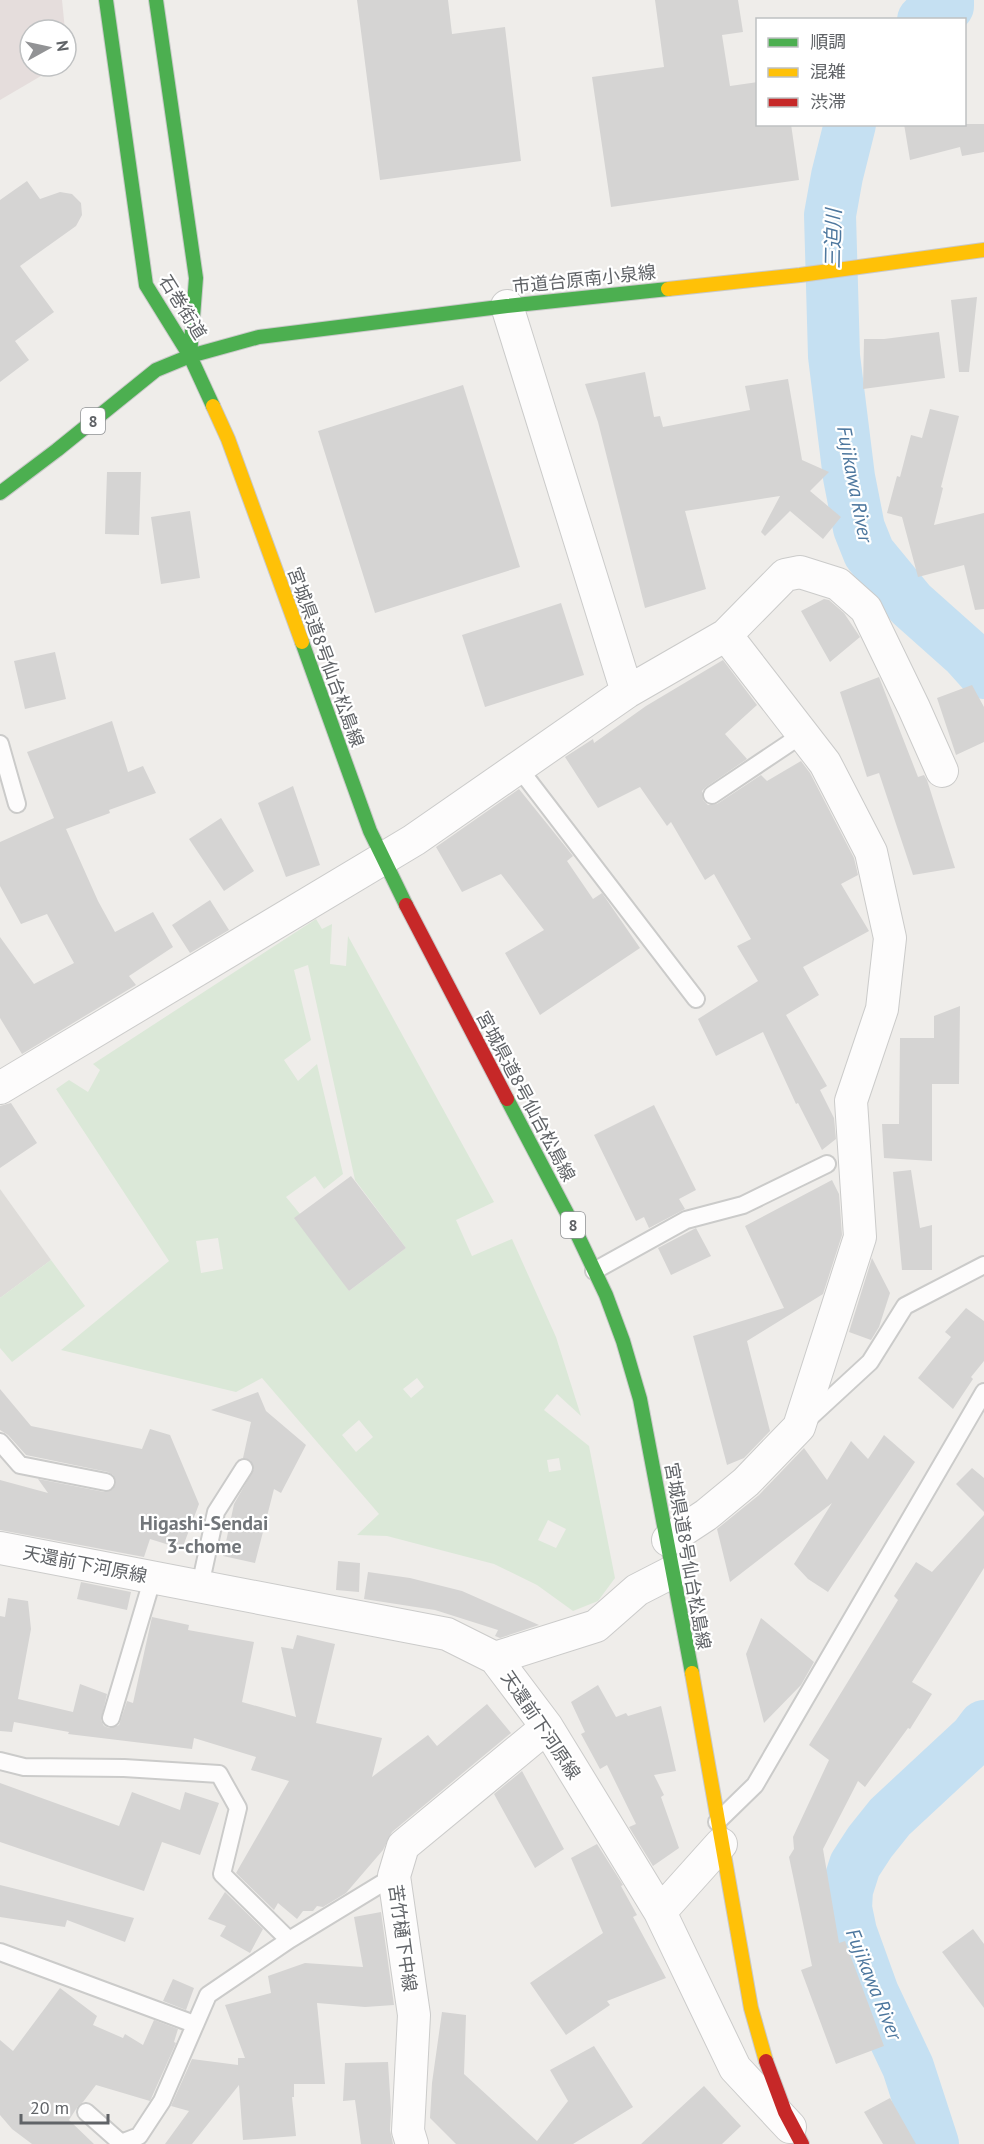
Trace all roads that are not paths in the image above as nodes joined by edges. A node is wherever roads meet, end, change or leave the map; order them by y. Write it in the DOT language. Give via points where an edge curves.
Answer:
graph roads {
  1 [pos="106,0"];
  2 [pos="156,0"];
  3 [pos="984,250"];
  4 [pos="507,306"];
  5 [pos="190,356"];
  6 [pos="0,493"];
  7 [pos="726,635"];
  8 [pos="627,692"];
  9 [pos="803,734"];
  10 [pos="0,744"];
  11 [pos="518,767"];
  12 [pos="942,771"];
  13 [pos="712,795"];
  14 [pos="17,804"];
  15 [pos="382,858"];
  16 [pos="696,999"];
  17 [pos="0,1088"];
  18 [pos="827,1164"];
  19 [pos="984,1265"];
  20 [pos="594,1271"];
  21 [pos="984,1392"];
  22 [pos="799,1427"];
  23 [pos="0,1442"];
  24 [pos="244,1468"];
  25 [pos="106,1482"];
  26 [pos="668,1540"];
  27 [pos="0,1548"];
  28 [pos="674,1571"];
  29 [pos="153,1577"];
  30 [pos="200,1586"];
  31 [pos="495,1658"];
  32 [pos="111,1718"];
  33 [pos="546,1727"];
  34 [pos="0,1761"];
  35 [pos="719,1833"];
  36 [pos="394,1876"];
  37 [pos="660,1912"];
  38 [pos="289,1940"];
  39 [pos="0,1952"];
  40 [pos="194,2024"];
  41 [pos="86,2112"];
  42 [pos="798,2138"];
  43 [pos="412,2144"];
  1 -- 5 [label="main road, 石巻街道" via="146,285"];
  2 -- 5 [label="main road, 石巻街道" via="196,278"];
  3 -- 4 [label="main road, 市道台原南小泉線" via="800,275"];
  4 -- 5 [label="main road, 市道台原南小泉線" via="259,337"];
  4 -- 8 [label="street"];
  5 -- 6 [label="main road, 8" via="156,370"];
  5 -- 15 [label="main road, 宮城県道8号仙台松島線 / 8" via="228,439"];
  7 -- 8 [label="street"];
  7 -- 9 [label="street"];
  7 -- 12 [label="street" via="784,575 800,573 838,584 866,609"];
  8 -- 11 [label="street"];
  9 -- 13 [label="lane"];
  9 -- 22 [label="street" via="825,764 871,852 890,938 882,1009 851,1101 860,1237"];
  10 -- 14 [label="lane"];
  11 -- 15 [label="street"];
  11 -- 16 [label="lane"];
  15 -- 17 [label="street"];
  15 -- 20 [label="main road, 宮城県道8号仙台松島線 / 8"];
  18 -- 20 [label="lane" via="743,1205 686,1220"];
  19 -- 22 [label="lane" via="905,1306 870,1362"];
  20 -- 26 [label="main road, 宮城県道8号仙台松島線 / 8" via="623,1341 640,1399"];
  21 -- 35 [label="lane" via="755,1785"];
  22 -- 26 [label="street" via="746,1482"];
  23 -- 25 [label="lane" via="20,1466"];
  24 -- 30 [label="lane" via="216,1512"];
  26 -- 28 [label="main road, 宮城県道8号仙台松島線 / 8"];
  27 -- 29 [label="street, 天還前下河原線"];
  28 -- 31 [label="street" via="637,1590 596,1626"];
  28 -- 35 [label="main road, 宮城県道8号仙台松島線 / 8"];
  29 -- 30 [label="street, 天還前下河原線"];
  29 -- 32 [label="lane"];
  30 -- 31 [label="street, 天還前下河原線" via="447,1634"];
  31 -- 33 [label="street, 天還前下河原線"];
  33 -- 36 [label="street, 苦竹樋下中線" via="403,1846"];
  33 -- 37 [label="street, 天還前下河原線"];
  34 -- 38 [label="lane" via="24,1767 219,1774 238,1808 222,1874"];
  35 -- 37 [label="street"];
  35 -- 42 [label="main road, 宮城県道8号仙台松島線 / 8" via="751,2007 769,2072"];
  36 -- 38 [label="lane"];
  36 -- 43 [label="street, 苦竹樋下中線" via="414,2015 408,2131"];
  37 -- 42 [label="street, 天還前下河原線" via="735,2068"];
  38 -- 40 [label="lane" via="208,1995"];
  39 -- 40 [label="lane"];
  40 -- 41 [label="lane" via="162,2101 139,2136 121,2143"];
}
